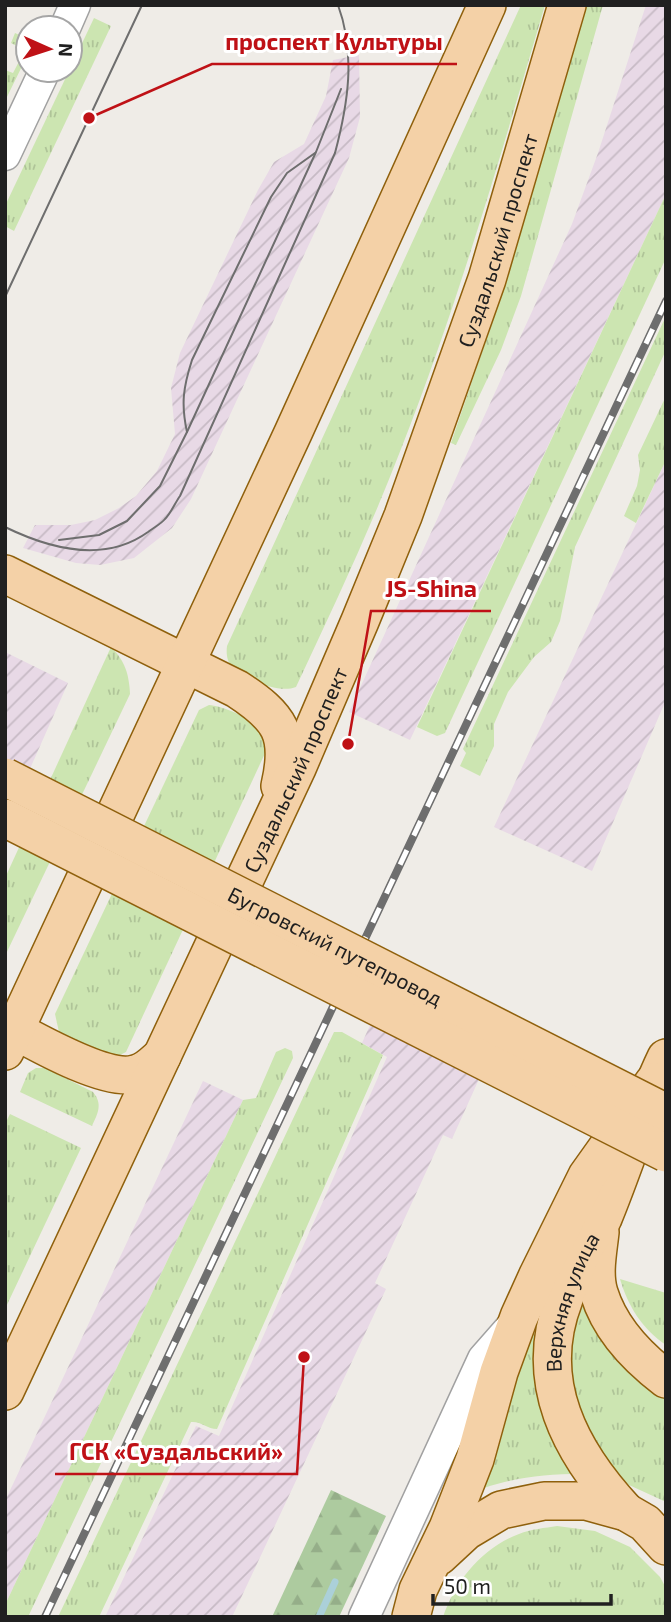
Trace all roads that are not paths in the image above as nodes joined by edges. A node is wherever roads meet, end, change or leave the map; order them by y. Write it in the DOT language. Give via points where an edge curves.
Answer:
graph roads {
  1 [pos="487,5"];
  2 [pos="567,5"];
  3 [pos="38,84"];
  4 [pos="5,155"];
  5 [pos="5,574"];
  6 [pos="185,664"];
  7 [pos="5,777"];
  8 [pos="273,817"];
  9 [pos="5,818"];
  10 [pos="9,1035"];
  11 [pos="162,1056"];
  12 [pos="662,1085"];
  13 [pos="666,1153"];
  14 [pos="602,1221"];
  15 [pos="519,1317"];
  16 [pos="666,1379"];
  17 [pos="5,1391"];
  18 [pos="651,1527"];
  19 [pos="433,1561"];
  20 [pos="363,1617"];
  21 [pos="411,1617"];
  1 -- 6 [label="main road"];
  2 -- 8 [label="main road, Суздальский проспект" via="487,279 436,426 360,621"];
  3 -- 4 [label="street"];
  5 -- 6 [label="main road"];
  6 -- 8 [label="main road" via="255,701 277,726 285,741 286,762"];
  6 -- 10 [label="main road"];
  7 -- 12 [label="main road, Бугровский путепровод, bridge"];
  8 -- 11 [label="main road, Суздальский проспект"];
  9 -- 13 [label="main road, Бугровский путепровод, bridge"];
  10 -- 11 [label="main road" via="121,1075 135,1074"];
  11 -- 17 [label="main road, Суздальский проспект"];
  12 -- 14 [label="main road, Верхняя улица"];
  12 -- 15 [label="main road, Верхняя улица" via="587,1176"];
  14 -- 16 [label="main road" via="598,1292 617,1330 641,1360"];
  14 -- 18 [label="main road, Верхняя улица" via="585,1246 562,1303 552,1381 577,1451 610,1495"];
  15 -- 19 [label="main road, Верхняя улица" via="475,1459"];
  15 -- 20 [label="street" via="483,1359"];
  18 -- 19 [label="main road" via="586,1500 544,1501 501,1510 466,1531"];
  19 -- 21 [label="main road, Верхняя улица"];
}
